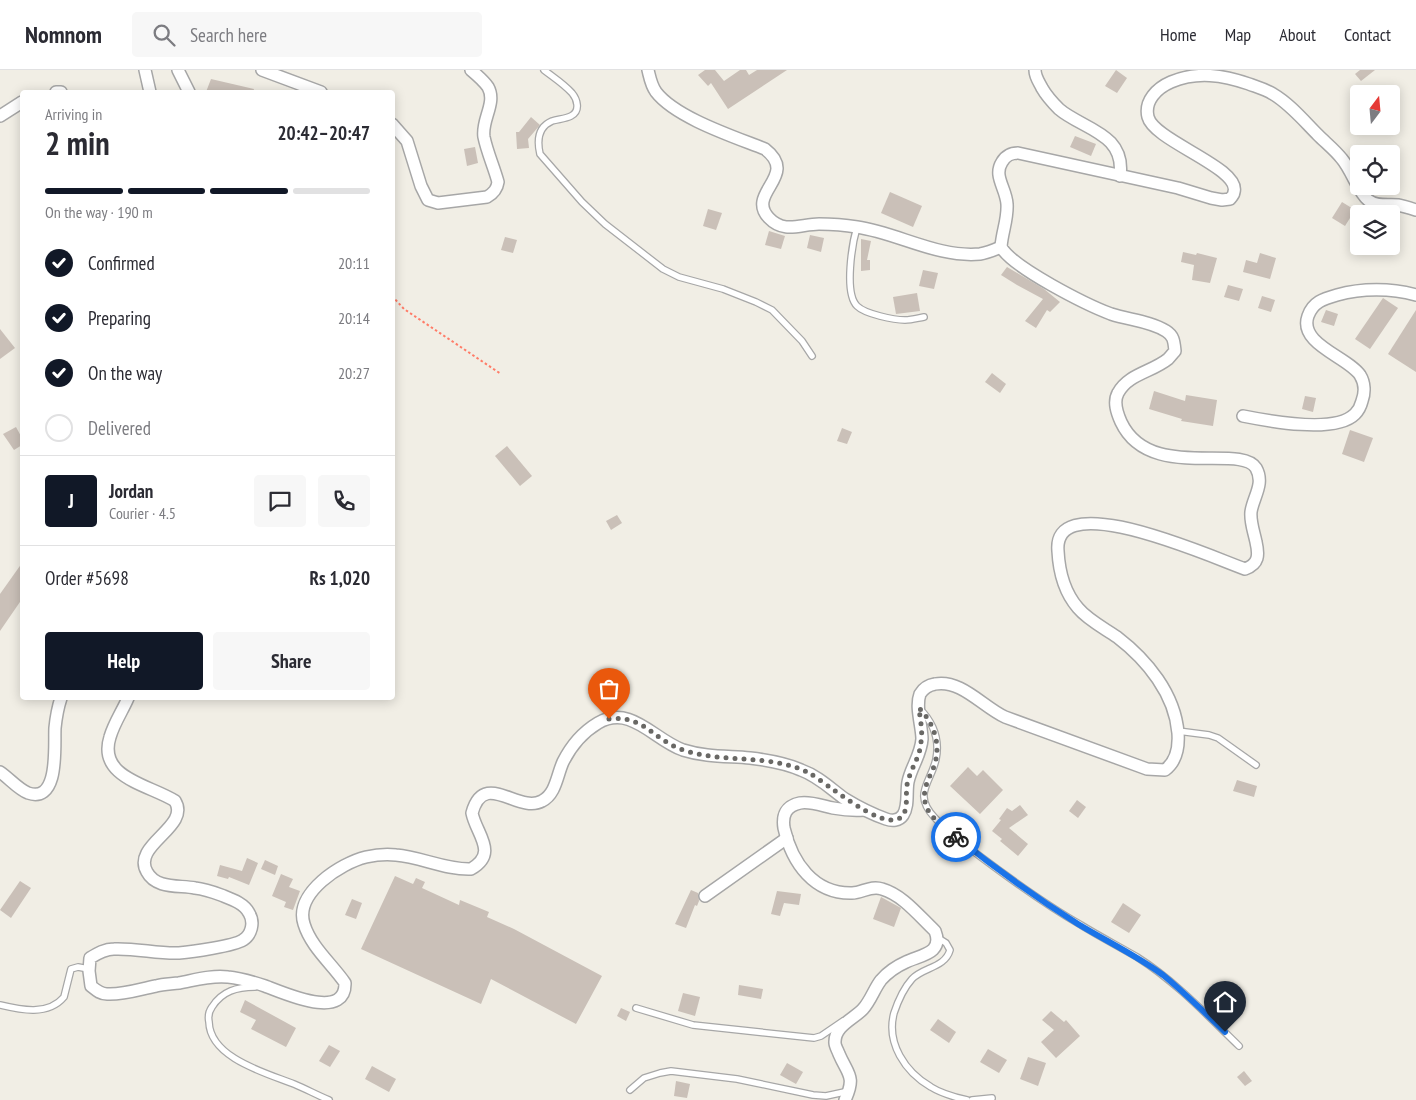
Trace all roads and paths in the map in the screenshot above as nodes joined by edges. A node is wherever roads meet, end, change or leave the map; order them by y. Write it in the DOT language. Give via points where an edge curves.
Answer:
graph roads {
  1 [pos="145,70"];
  2 [pos="178,70"];
  3 [pos="262,70"];
  4 [pos="471,70"];
  5 [pos="544,70"];
  6 [pos="648,70"];
  7 [pos="1035,70"];
  8 [pos="150,90"];
  9 [pos="187,90"];
  10 [pos="316,90"];
  11 [pos="20,103"];
  12 [pos="0,116"];
  13 [pos="395,128"];
  14 [pos="1120,176"];
  15 [pos="1416,210"];
  16 [pos="857,227"];
  17 [pos="1001,247"];
  18 [pos="1416,295"];
  19 [pos="395,299"];
  20 [pos="924,317"];
  21 [pos="812,356"];
  22 [pos="501,374"];
  23 [pos="1243,416"];
  24 [pos="61,700"];
  25 [pos="127,700"];
  26 [pos="919,708"];
  27 [pos="1178,731"];
  28 [pos="1256,766"];
  29 [pos="0,772"];
  30 [pos="866,810"];
  31 [pos="787,838"];
  32 [pos="705,896"];
  33 [pos="938,938"];
  34 [pos="89,970"];
  35 [pos="264,986"];
  36 [pos="0,1005"];
  37 [pos="636,1008"];
  38 [pos="852,1018"];
  39 [pos="1239,1046"];
  40 [pos="630,1090"];
  41 [pos="847,1095"];
  42 [pos="992,1098"];
  43 [pos="329,1100"];
  44 [pos="967,1100"];
  45 [pos="972,1100"];
  1 -- 8 [label="street"];
  2 -- 9 [label="street"];
  3 -- 10 [label="street"];
  4 -- 13 [label="street" via="490,93 491,105 484,137 498,182 493,194 438,203 428,200 406,141"];
  5 -- 21 [label="lane" via="571,92 576,99 577,110 574,115 544,127 537,144 540,154 582,202 604,224 670,273 723,289 772,310 802,340"];
  6 -- 16 [label="street" via="653,87 667,102 710,128 773,154 777,173 766,191 763,204 771,220 792,228 817,224"];
  7 -- 14 [label="street" via="1038,82 1060,109 1108,139 1119,157"];
  11 -- 12 [label="street"];
  14 -- 15 [label="street" via="1211,198 1230,198 1235,192 1228,177 1159,132 1149,122 1147,110 1152,96 1170,83 1198,75 1225,76 1280,98 1341,158 1360,192 1369,201"];
  14 -- 17 [label="street" via="1029,154 1010,153 998,173 1007,203"];
  16 -- 17 [label="street" via="956,254 981,254"];
  16 -- 20 [label="lane" via="850,273 852,297 857,306 889,318"];
  17 -- 27 [label="street" via="1010,258 1076,299 1112,314 1155,326 1174,339 1175,350 1168,359 1140,373 1124,384 1117,394 1118,416 1136,443 1159,454 1249,462 1259,478 1259,489 1251,511 1258,549 1254,566 1245,568 1142,532 1109,525 1077,524 1065,530 1058,539 1057,550 1067,591 1077,607 1130,648 1150,668 1173,706"];
  18 -- 23 [label="street" via="1382,290 1341,294 1320,300 1311,310 1307,319 1309,334 1353,368 1362,380 1363,397 1355,414 1347,420 1304,425"];
  19 -- 22 [label="path" via="404,309"];
  24 -- 29 [label="street" via="55,730 54,769 47,788 42,793 27,792"];
  25 -- 34 [label="street" via="110,734 108,757 121,774 175,800 178,808 175,820 145,856 146,871 161,884 196,888 239,903 249,913 252,927 241,942 198,950 178,953 113,948 90,958"];
  26 -- 27 [label="street" via="921,693 933,684 942,683 970,695 1005,717 1153,770 1165,770 1174,762"];
  26 -- 30 [label="street" via="921,744 908,779 904,813 900,818 888,820"];
  26 -- 39 [label="lane" via="934,727 936,740 936,758 924,787 927,808 934,817 1009,879 1162,975"];
  27 -- 28 [label="lane" via="1218,738"];
  30 -- 31 [label="street" via="849,811 803,802 793,804 786,809 783,818"];
  30 -- 35 [label="street" via="799,769 764,760 692,753 674,747 630,719 609,719 576,742 562,764 551,792 542,801 532,804 493,793 478,799 472,813 485,852 481,861 471,868 407,856 366,857 341,868 313,889 302,914 304,923 311,941 345,983 341,997 325,1003 312,1002"];
  31 -- 32 [label="street"];
  31 -- 33 [label="street" via="797,863 824,888 854,894 880,888 891,892 903,900"];
  33 -- 38 [label="street" via="932,951 886,974 863,1010"];
  33 -- 44 [label="lane" via="950,950 948,956 942,963 918,974 903,991 891,1024 893,1037 898,1052 916,1077 930,1087"];
  34 -- 35 [label="street" via="91,986 107,994 226,976"];
  34 -- 36 [label="lane" via="70,969 64,997 52,1007 25,1010"];
  35 -- 43 [label="lane" via="242,987 220,997 210,1009 208,1018 209,1031 215,1042 242,1063"];
  37 -- 38 [label="lane" via="693,1025 814,1038 839,1022"];
  38 -- 41 [label="street" via="837,1034 835,1044 851,1078"];
  40 -- 41 [label="lane" via="644,1078 671,1071 737,1079 812,1096"];
  42 -- 45 [label="lane"];
}
